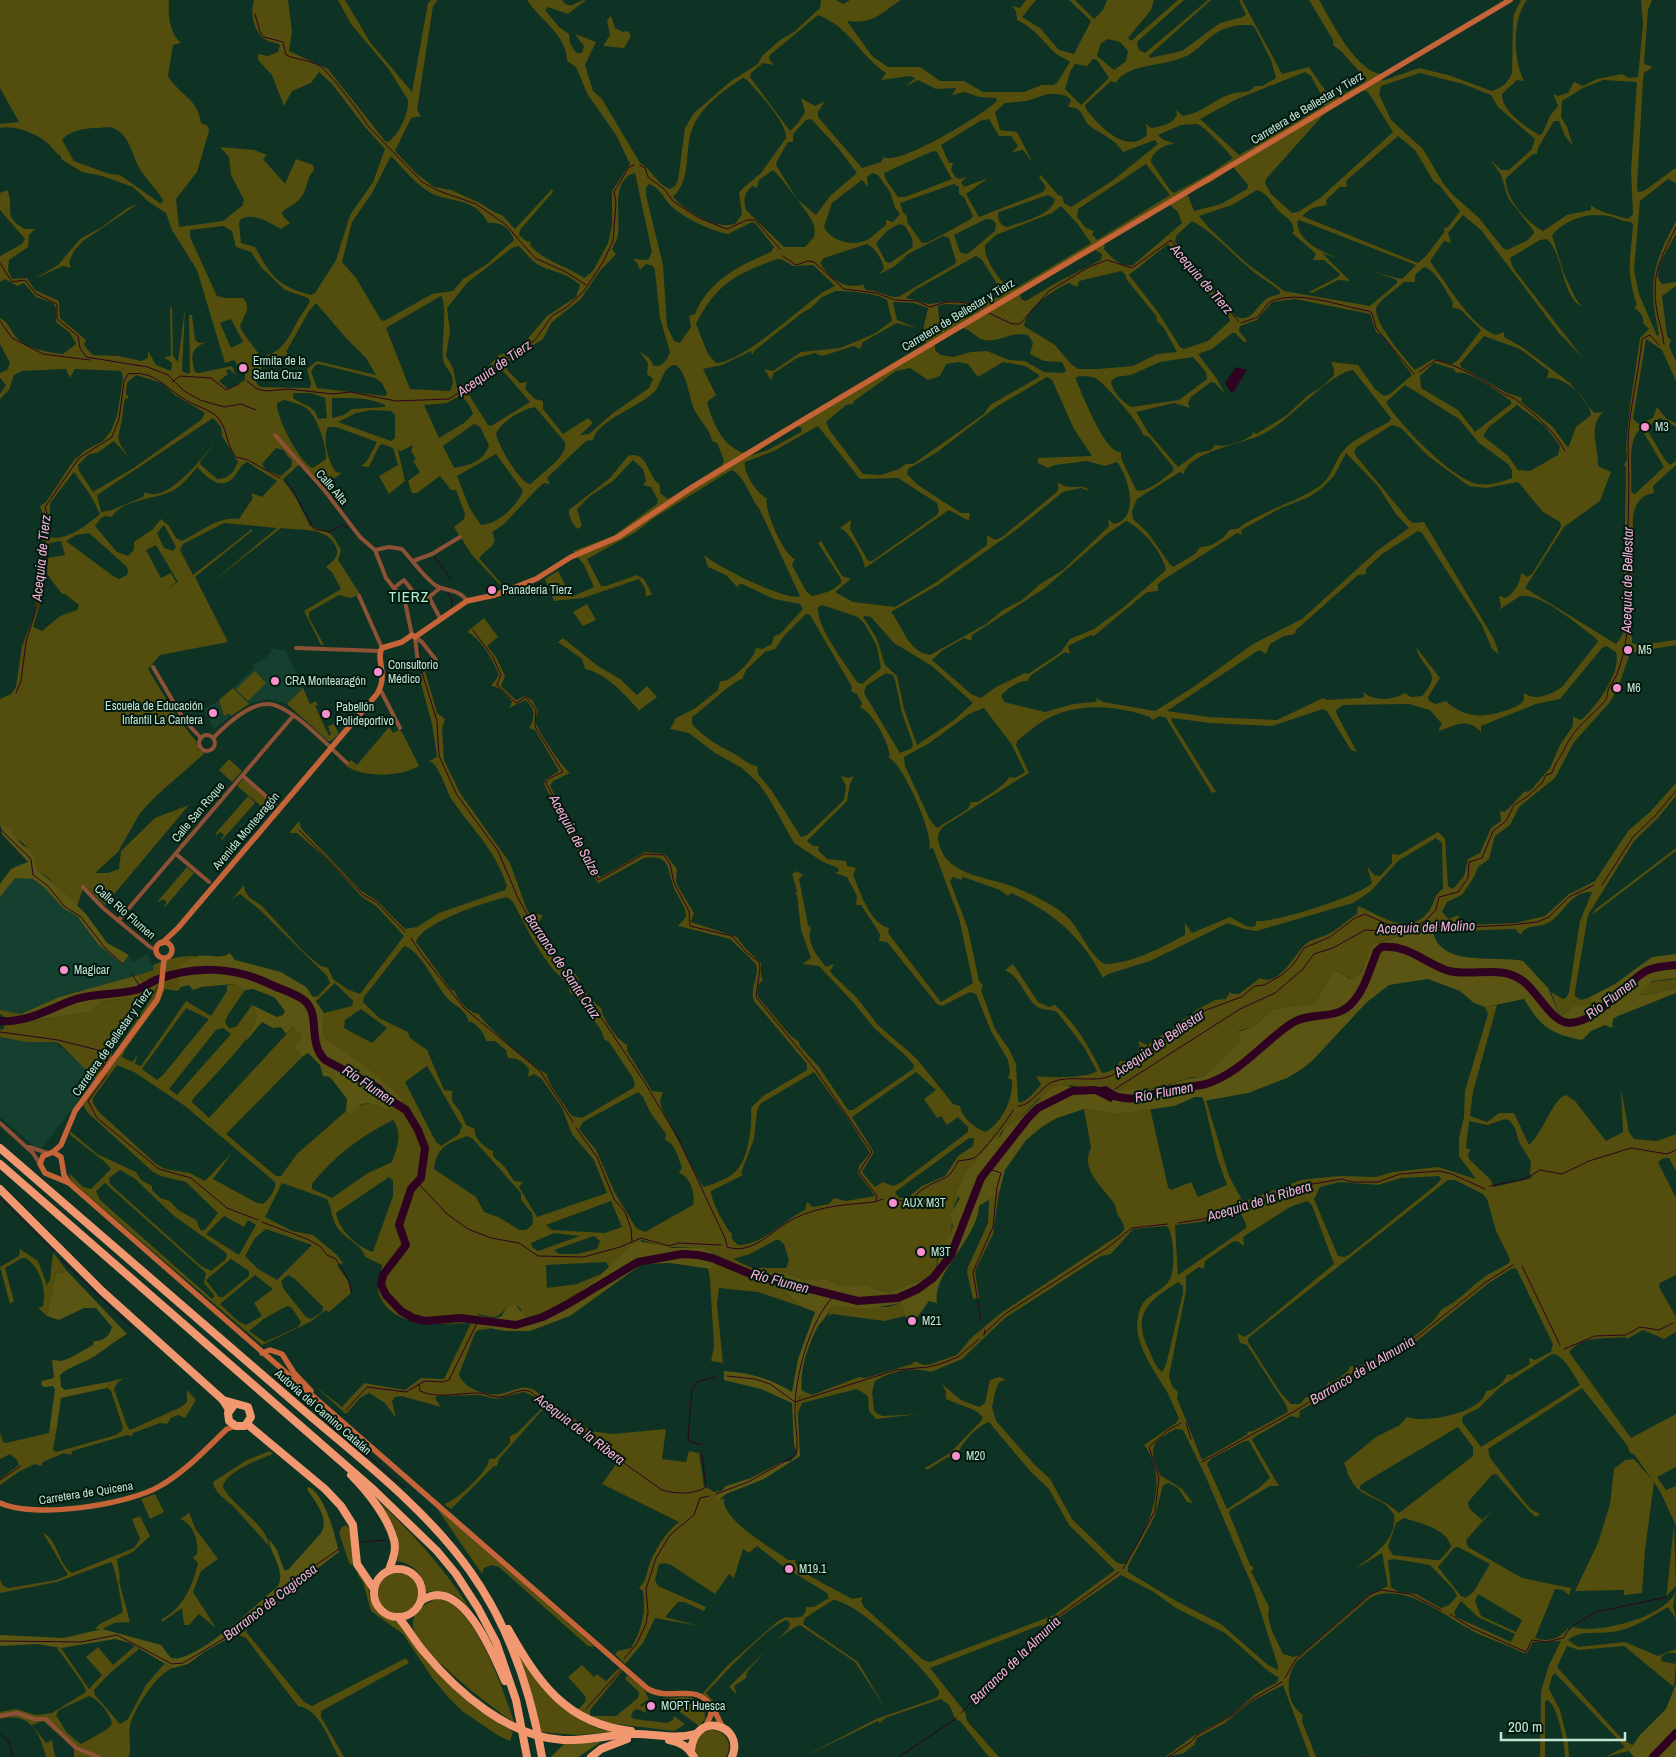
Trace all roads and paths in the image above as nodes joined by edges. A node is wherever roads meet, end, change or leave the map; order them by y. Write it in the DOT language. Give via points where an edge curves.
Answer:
graph roads {
  1 [pos="1510,0"];
  2 [pos="276,435"];
  3 [pos="460,537"];
  4 [pos="375,550"];
  5 [pos="413,561"];
  6 [pos="394,586"];
  7 [pos="440,588"];
  8 [pos="359,596"];
  9 [pos="417,597"];
  10 [pos="428,597"];
  11 [pos="467,601"];
  12 [pos="405,602"];
  13 [pos="441,620"];
  14 [pos="413,636"];
  15 [pos="296,648"];
  16 [pos="381,649"];
  17 [pos="436,660"];
  18 [pos="418,663"];
  19 [pos="153,667"];
  20 [pos="380,689"];
  21 [pos="293,716"];
  22 [pos="400,728"];
  23 [pos="201,738"];
  24 [pos="213,738"];
  25 [pos="330,748"];
  26 [pos="347,763"];
  27 [pos="243,776"];
  28 [pos="275,804"];
  29 [pos="176,854"];
  30 [pos="209,882"];
  31 [pos="82,887"];
  32 [pos="118,921"];
  33 [pos="178,928"];
  34 [pos="162,943"];
  35 [pos="172,948"];
  36 [pos="156,950"];
  37 [pos="163,961"];
  38 [pos="0,1123"];
  39 [pos="65,1133"];
  40 [pos="20,1141"];
  41 [pos="0,1148"];
  42 [pos="50,1152"];
  43 [pos="62,1159"];
  44 [pos="0,1164"];
  45 [pos="40,1164"];
  46 [pos="62,1168"];
  47 [pos="51,1175"];
  48 [pos="69,1183"];
  49 [pos="0,1189"];
  50 [pos="262,1353"];
  51 [pos="262,1391"];
  52 [pos="322,1404"];
  53 [pos="232,1407"];
  54 [pos="249,1422"];
  55 [pos="231,1425"];
  56 [pos="0,1503"];
  57 [pos="363,1570"];
  58 [pos="389,1570"];
  59 [pos="470,1571"];
  60 [pos="382,1576"];
  61 [pos="374,1589"];
  62 [pos="421,1601"];
  63 [pos="409,1614"];
  64 [pos="398,1617"];
  65 [pos="407,1627"];
  66 [pos="711,1705"];
  67 [pos="0,1716"];
  68 [pos="705,1727"];
  69 [pos="723,1728"];
  70 [pos="695,1734"];
  71 [pos="524,1735"];
  72 [pos="654,1736"];
  73 [pos="681,1740"];
  74 [pos="692,1754"];
  75 [pos="99,1757"];
  76 [pos="527,1757"];
  77 [pos="542,1757"];
  78 [pos="591,1757"];
  79 [pos="732,1757"];
  1 -- 11 [label="street, Carretera de Bellestar y Tierz" via="811,415 690,488 618,537 571,557 536,578 494,595"];
  2 -- 4 [label="street, Calle Alta" via="360,537"];
  3 -- 5 [label="street"];
  4 -- 5 [label="street" via="402,549"];
  4 -- 6 [label="street, Calle Alta" via="384,573"];
  5 -- 7 [label="street"];
  6 -- 9 [label="street" via="404,580"];
  6 -- 12 [label="street, Calle Alta"];
  7 -- 10 [label="street"];
  7 -- 11 [label="street" via="457,592"];
  8 -- 16 [label="street"];
  9 -- 10 [label="street" via="423,602"];
  9 -- 12 [label="street"];
  10 -- 13 [label="street"];
  11 -- 13 [label="street, Carretera de Bellestar y Tierz"];
  12 -- 14 [label="street"];
  13 -- 14 [label="street, Carretera de Bellestar y Tierz"];
  14 -- 16 [label="street, Carretera de Bellestar y Tierz"];
  14 -- 17 [label="street"];
  14 -- 18 [label="street"];
  15 -- 16 [label="street"];
  16 -- 20 [label="street" via="384,673"];
  19 -- 23 [label="street" via="184,720"];
  20 -- 22 [label="street"];
  20 -- 25 [label="street, Avenida Montearagón"];
  21 -- 24 [label="street" via="274,704 261,704 248,710"];
  21 -- 25 [label="street"];
  21 -- 27 [label="street, Calle San Roque"];
  23 -- 24 [label="street" via="208,735"];
  23 -- 24 [label="street" via="200,746 206,750 214,745"];
  25 -- 26 [label="street"];
  25 -- 33 [label="street, Avenida Montearagón"];
  27 -- 28 [label="street"];
  27 -- 29 [label="street, Calle San Roque"];
  29 -- 30 [label="street"];
  29 -- 32 [label="street, Calle San Roque"];
  31 -- 32 [label="street, Calle Río Flumen"];
  32 -- 36 [label="street, Calle Río Flumen"];
  33 -- 34 [label="street, Avenida Montearagón"];
  33 -- 35 [label="street, Avenida Montearagón"];
  34 -- 35 [label="street" via="168,943"];
  34 -- 36 [label="street"];
  35 -- 37 [label="street" via="172,954"];
  36 -- 37 [label="street"];
  37 -- 39 [label="street, Carretera de Bellestar y Tierz" via="157,1000 75,1111"];
  38 -- 40 [label="street"];
  39 -- 42 [label="street" via="61,1145"];
  39 -- 43 [label="street"];
  40 -- 42 [label="street" via="35,1150"];
  40 -- 45 [label="street"];
  41 -- 59 [label="highway, Autovía del Camino Catalán" via="415,1508"];
  42 -- 43 [label="street" via="59,1154"];
  42 -- 45 [label="street"];
  43 -- 46 [label="street"];
  44 -- 51 [label="highway, Autovía del Camino Catalán"];
  45 -- 47 [label="street" via="42,1170"];
  46 -- 47 [label="street"];
  46 -- 48 [label="street"];
  47 -- 48 [label="street"];
  48 -- 50 [label="street"];
  49 -- 53 [label="highway" via="102,1291"];
  50 -- 52 [label="street"];
  50 -- 52 [label="street" via="274,1350 282,1354"];
  51 -- 58 [label="highway" via="354,1478 373,1502 394,1540 395,1550"];
  51 -- 71 [label="highway, Autovía del Camino Catalán" via="410,1524 456,1574 496,1642"];
  52 -- 66 [label="street" via="648,1689 665,1695 693,1693"];
  53 -- 54 [label="highway" via="242,1404 248,1407 251,1414"];
  53 -- 55 [label="highway"];
  54 -- 55 [label="highway"];
  54 -- 57 [label="highway" via="341,1506 353,1525 355,1559"];
  55 -- 56 [label="street, Carretera de Quicena" via="195,1460 158,1487 129,1498 45,1511 20,1510"];
  57 -- 60 [label="highway"];
  57 -- 61 [label="highway"];
  58 -- 60 [label="highway"];
  58 -- 62 [label="highway" via="403,1569 414,1575 422,1587"];
  59 -- 72 [label="highway" via="529,1664 567,1707 595,1724"];
  59 -- 77 [label="highway, Autovía del Camino Catalán" via="491,1605 518,1663 532,1706"];
  60 -- 61 [label="highway"];
  61 -- 64 [label="highway" via="380,1608"];
  62 -- 63 [label="highway"];
  62 -- 71 [label="highway" via="443,1594 464,1608 500,1669"];
  63 -- 64 [label="highway"];
  63 -- 65 [label="highway"];
  64 -- 65 [label="highway"];
  65 -- 72 [label="highway" via="436,1666 474,1700 518,1728 547,1738 577,1740 630,1734"];
  66 -- 68 [label="street" via="711,1715"];
  66 -- 69 [label="street"];
  67 -- 75 [label="street" via="17,1714 46,1719 76,1748"];
  68 -- 69 [label="highway"];
  68 -- 70 [label="highway"];
  69 -- 79 [label="highway" via="734,1742"];
  70 -- 73 [label="highway"];
  70 -- 74 [label="highway"];
  71 -- 76 [label="highway, Autovía del Camino Catalán"];
  72 -- 73 [label="highway"];
  72 -- 78 [label="highway" via="619,1740"];
  73 -- 74 [label="highway"];
}
